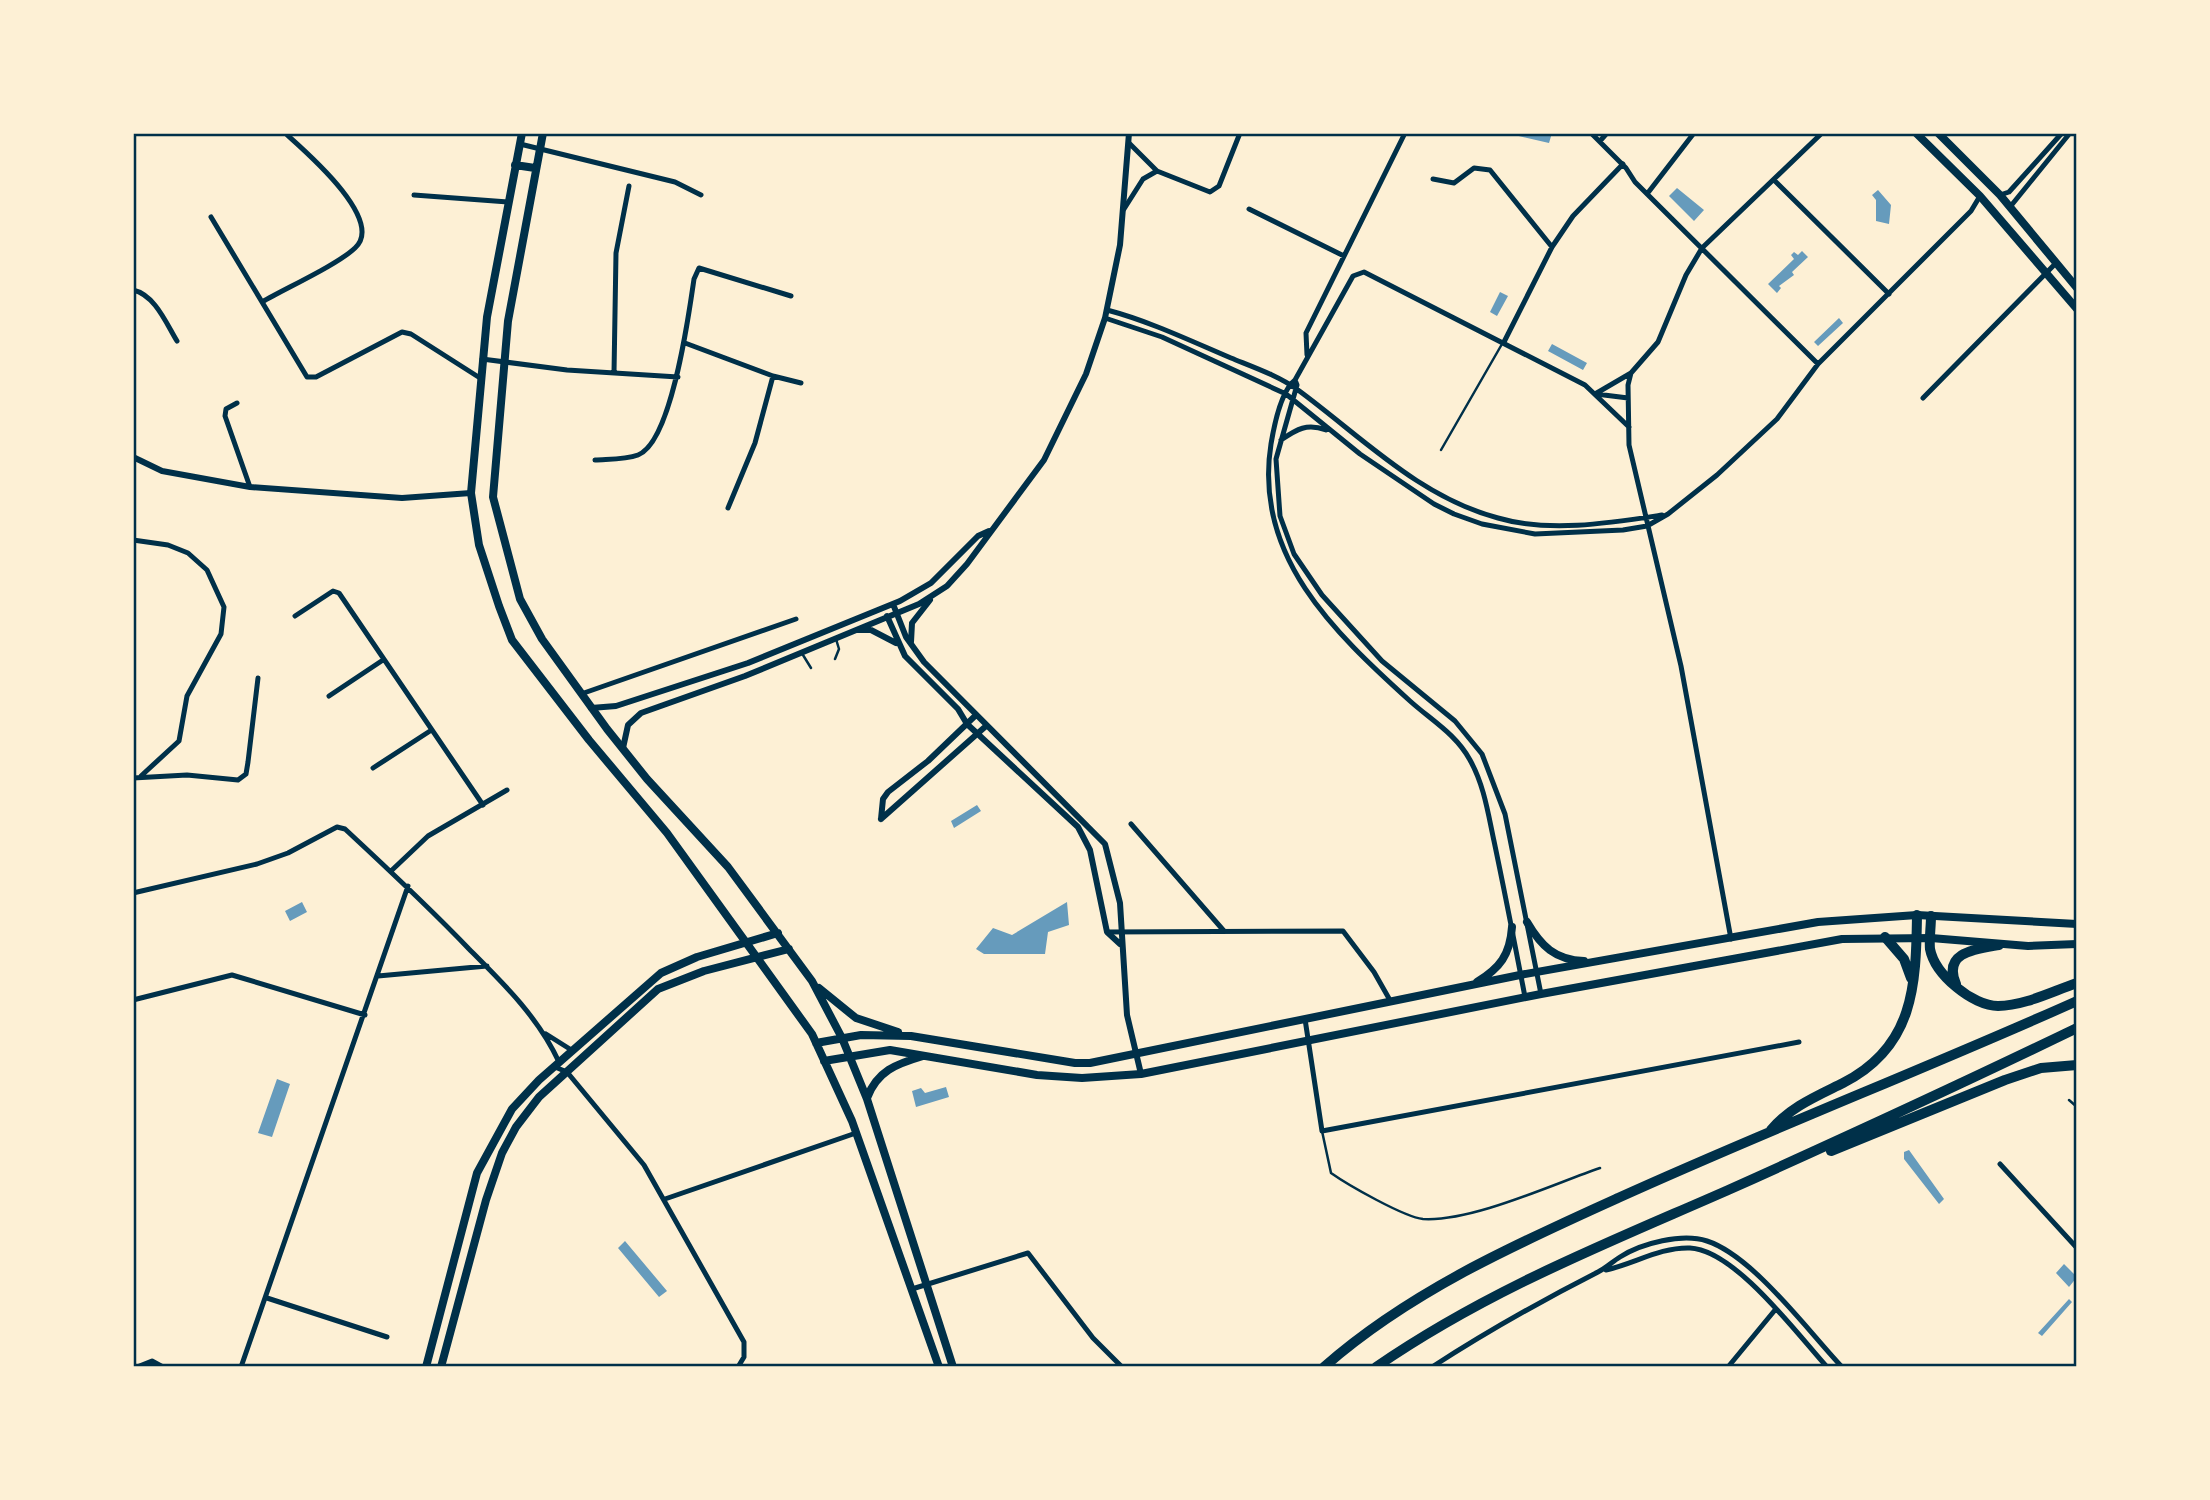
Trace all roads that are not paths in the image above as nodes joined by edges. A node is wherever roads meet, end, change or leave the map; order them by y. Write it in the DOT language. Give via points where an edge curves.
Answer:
graph roads {
  1 [pos="285,133"];
  2 [pos="522,133"];
  3 [pos="543,133"];
  4 [pos="1129,133"];
  5 [pos="1240,133"];
  6 [pos="1405,133"];
  7 [pos="1591,133"];
  8 [pos="1607,133"];
  9 [pos="1694,133"];
  10 [pos="1822,133"];
  11 [pos="1916,133"];
  12 [pos="1938,133"];
  13 [pos="2062,133"];
  14 [pos="2070,133"];
  15 [pos="1600,141"];
  16 [pos="1129,143"];
  17 [pos="520,144"];
  18 [pos="540,148"];
  19 [pos="1623,164"];
  20 [pos="515,165"];
  21 [pos="535,168"];
  22 [pos="1157,171"];
  23 [pos="1433,179"];
  24 [pos="1774,180"];
  25 [pos="629,186"];
  26 [pos="1647,194"];
  27 [pos="414,195"];
  28 [pos="702,195"];
  29 [pos="1980,195"];
  30 [pos="2000,195"];
  31 [pos="508,202"];
  32 [pos="2010,208"];
  33 [pos="1124,209"];
  34 [pos="1249,209"];
  35 [pos="211,217"];
  36 [pos="1552,247"];
  37 [pos="1702,248"];
  38 [pos="1343,256"];
  39 [pos="2056,263"];
  40 [pos="2046,273"];
  41 [pos="2077,288"];
  42 [pos="133,290"];
  43 [pos="1889,294"];
  44 [pos="791,296"];
  45 [pos="262,302"];
  46 [pos="2077,309"];
  47 [pos="1107,310"];
  48 [pos="1105,318"];
  49 [pos="177,341"];
  50 [pos="1504,342"];
  51 [pos="685,343"];
  52 [pos="1307,355"];
  53 [pos="482,359"];
  54 [pos="503,361"];
  55 [pos="1818,364"];
  56 [pos="614,373"];
  57 [pos="1631,373"];
  58 [pos="773,376"];
  59 [pos="677,377"];
  60 [pos="480,378"];
  61 [pos="801,383"];
  62 [pos="1294,385"];
  63 [pos="1286,394"];
  64 [pos="1595,394"];
  65 [pos="1293,398"];
  66 [pos="1628,398"];
  67 [pos="1923,398"];
  68 [pos="237,403"];
  69 [pos="1629,427"];
  70 [pos="1330,432"];
  71 [pos="1281,440"];
  72 [pos="1441,450"];
  73 [pos="133,457"];
  74 [pos="595,460"];
  75 [pos="250,487"];
  76 [pos="471,493"];
  77 [pos="728,508"];
  78 [pos="1668,514"];
  79 [pos="1645,517"];
  80 [pos="1647,526"];
  81 [pos="991,530"];
  82 [pos="133,540"];
  83 [pos="931,598"];
  84 [pos="893,604"];
  85 [pos="883,608"];
  86 [pos="898,613"];
  87 [pos="295,616"];
  88 [pos="887,617"];
  89 [pos="796,619"];
  90 [pos="856,629"];
  91 [pos="835,637"];
  92 [pos="897,643"];
  93 [pos="912,647"];
  94 [pos="802,652"];
  95 [pos="835,659"];
  96 [pos="383,660"];
  97 [pos="811,668"];
  98 [pos="258,678"];
  99 [pos="581,694"];
  100 [pos="328,696"];
  101 [pos="591,708"];
  102 [pos="976,715"];
  103 [pos="967,724"];
  104 [pos="986,726"];
  105 [pos="430,730"];
  106 [pos="976,734"];
  107 [pos="623,748"];
  108 [pos="373,768"];
  109 [pos="142,776"];
  110 [pos="133,778"];
  111 [pos="506,790"];
  112 [pos="483,805"];
  113 [pos="1132,824"];
  114 [pos="391,871"];
  115 [pos="408,886"];
  116 [pos="133,893"];
  117 [pos="1917,915"];
  118 [pos="1931,916"];
  119 [pos="1527,922"];
  120 [pos="2077,924"];
  121 [pos="1512,927"];
  122 [pos="1224,931"];
  123 [pos="1107,932"];
  124 [pos="1124,932"];
  125 [pos="778,933"];
  126 [pos="1885,937"];
  127 [pos="1916,938"];
  128 [pos="1931,938"];
  129 [pos="1731,939"];
  130 [pos="749,942"];
  131 [pos="1120,943"];
  132 [pos="2077,944"];
  133 [pos="1999,945"];
  134 [pos="789,948"];
  135 [pos="759,958"];
  136 [pos="1602,961"];
  137 [pos="487,966"];
  138 [pos="1536,972"];
  139 [pos="1521,975"];
  140 [pos="378,976"];
  141 [pos="812,981"];
  142 [pos="2077,983"];
  143 [pos="1471,985"];
  144 [pos="1913,985"];
  145 [pos="1960,992"];
  146 [pos="1541,994"];
  147 [pos="1525,997"];
  148 [pos="133,1000"];
  149 [pos="2077,1001"];
  150 [pos="1391,1002"];
  151 [pos="365,1015"];
  152 [pos="1305,1019"];
  153 [pos="2077,1028"];
  154 [pos="546,1034"];
  155 [pos="911,1036"];
  156 [pos="842,1038"];
  157 [pos="1309,1042"];
  158 [pos="1799,1042"];
  159 [pos="816,1043"];
  160 [pos="573,1051"];
  161 [pos="1140,1054"];
  162 [pos="849,1055"];
  163 [pos="925,1055"];
  164 [pos="824,1060"];
  165 [pos="557,1065"];
  166 [pos="2077,1065"];
  167 [pos="567,1072"];
  168 [pos="1141,1074"];
  169 [pos="867,1098"];
  170 [pos="2070,1100"];
  171 [pos="2077,1107"];
  172 [pos="1322,1131"];
  173 [pos="1770,1132"];
  174 [pos="856,1133"];
  175 [pos="1814,1152"];
  176 [pos="2000,1164"];
  177 [pos="1600,1168"];
  178 [pos="664,1199"];
  179 [pos="2077,1248"];
  180 [pos="1603,1270"];
  181 [pos="928,1284"];
  182 [pos="912,1289"];
  183 [pos="267,1298"];
  184 [pos="1782,1302"];
  185 [pos="1775,1310"];
  186 [pos="387,1337"];
  187 [pos="137,1367"];
  188 [pos="163,1367"];
  189 [pos="241,1367"];
  190 [pos="426,1367"];
  191 [pos="441,1367"];
  192 [pos="738,1367"];
  193 [pos="939,1367"];
  194 [pos="953,1367"];
  195 [pos="1122,1367"];
  196 [pos="1324,1367"];
  197 [pos="1376,1367"];
  198 [pos="1432,1367"];
  199 [pos="1728,1367"];
  200 [pos="1827,1367"];
  201 [pos="1842,1367"];
  1 -- 45 [label="street" via="327,172 361,219 361,240 355,248"];
  2 -- 17 [label="main road"];
  3 -- 18 [label="main road"];
  4 -- 16 [label="street"];
  5 -- 22 [label="street" via="1216,190 1202,191"];
  6 -- 38 [label="street"];
  7 -- 15 [label="street"];
  8 -- 15 [label="street"];
  9 -- 26 [label="street"];
  10 -- 24 [label="street"];
  11 -- 29 [label="main road"];
  12 -- 30 [label="main road"];
  13 -- 30 [label="street" via="2009,192"];
  14 -- 32 [label="street"];
  15 -- 19 [label="street"];
  16 -- 22 [label="street"];
  16 -- 33 [label="street"];
  17 -- 18 [label="street"];
  17 -- 20 [label="main road"];
  18 -- 21 [label="main road"];
  18 -- 28 [label="street" via="675,182"];
  19 -- 26 [label="street"];
  19 -- 36 [label="street" via="1573,216"];
  20 -- 21 [label="main road"];
  20 -- 31 [label="main road"];
  21 -- 54 [label="main road"];
  22 -- 33 [label="street" via="1143,179"];
  23 -- 36 [label="street" via="1450,183 1474,168 1490,170"];
  24 -- 37 [label="street"];
  24 -- 43 [label="street"];
  25 -- 56 [label="street" via="616,253"];
  26 -- 37 [label="street"];
  27 -- 31 [label="street"];
  29 -- 40 [label="main road"];
  29 -- 43 [label="street" via="1976,206"];
  30 -- 32 [label="main road"];
  31 -- 53 [label="main road"];
  32 -- 39 [label="main road"];
  33 -- 47 [label="street"];
  34 -- 38 [label="street"];
  35 -- 45 [label="street"];
  36 -- 50 [label="street"];
  37 -- 55 [label="street"];
  37 -- 57 [label="street" via="1658,342"];
  38 -- 52 [label="street" via="1306,333"];
  39 -- 40 [label="street"];
  39 -- 41 [label="main road"];
  40 -- 46 [label="main road"];
  40 -- 67 [label="street"];
  42 -- 49 [label="street" via="152,302"];
  43 -- 55 [label="street"];
  44 -- 51 [label="street" via="699,268"];
  45 -- 60 [label="street" via="307,377 316,377 402,332"];
  47 -- 48 [label="street"];
  47 -- 62 [label="street"];
  48 -- 63 [label="street" via="1162,337"];
  48 -- 81 [label="street" via="1060,431 1034,475"];
  50 -- 52 [label="street" via="1364,272 1348,284"];
  50 -- 64 [label="street"];
  50 -- 72 [label="lane"];
  51 -- 58 [label="street"];
  51 -- 59 [label="street"];
  52 -- 62 [label="street"];
  53 -- 54 [label="street"];
  53 -- 60 [label="main road"];
  54 -- 56 [label="street"];
  54 -- 99 [label="main road" via="495,506 520,598"];
  55 -- 78 [label="street" via="1777,419"];
  56 -- 59 [label="street"];
  57 -- 64 [label="street"];
  57 -- 66 [label="street"];
  58 -- 61 [label="street"];
  58 -- 77 [label="street" via="755,443"];
  59 -- 74 [label="street" via="644,451 637,456"];
  60 -- 76 [label="main road"];
  62 -- 63 [label="street"];
  62 -- 65 [label="street"];
  62 -- 79 [label="street" via="1402,471 1465,508 1534,524"];
  63 -- 65 [label="street"];
  63 -- 121 [label="street" via="1269,458 1268,483 1278,539 1301,585 1352,649 1453,737 1466,754 1485,799"];
  64 -- 66 [label="street"];
  64 -- 69 [label="street"];
  65 -- 70 [label="street"];
  65 -- 71 [label="street"];
  66 -- 69 [label="street"];
  68 -- 75 [label="street" via="226,408 225,416"];
  69 -- 79 [label="street"];
  70 -- 71 [label="street" via="1302,427"];
  70 -- 80 [label="street" via="1434,504 1482,524 1537,534"];
  71 -- 119 [label="street" via="1276,459 1278,506 1294,554 1361,641 1455,721 1482,754 1505,814"];
  73 -- 75 [label="street" via="162,471"];
  75 -- 76 [label="street" via="402,498"];
  76 -- 130 [label="main road" via="479,545 512,640"];
  78 -- 79 [label="street"];
  78 -- 80 [label="street"];
  79 -- 80 [label="street"];
  80 -- 129 [label="street" via="1681,666"];
  81 -- 83 [label="street" via="967,564"];
  81 -- 84 [label="street" via="978,536 931,583"];
  82 -- 109 [label="street" via="188,553 207,570 224,607 221,634 187,696 179,741"];
  83 -- 86 [label="street"];
  83 -- 93 [label="street" via="910,627"];
  84 -- 85 [label="street"];
  84 -- 86 [label="street"];
  85 -- 88 [label="street"];
  85 -- 101 [label="street" via="726,671 616,706"];
  86 -- 88 [label="street"];
  86 -- 93 [label="street"];
  87 -- 96 [label="street" via="336,591"];
  88 -- 90 [label="street"];
  88 -- 92 [label="street"];
  89 -- 99 [label="street"];
  90 -- 91 [label="street"];
  90 -- 92 [label="street"];
  91 -- 94 [label="street"];
  91 -- 95 [label="lane" via="839,649"];
  92 -- 103 [label="street"];
  93 -- 102 [label="street"];
  94 -- 97 [label="lane"];
  94 -- 107 [label="street" via="641,713 628,725"];
  96 -- 100 [label="street"];
  96 -- 105 [label="street"];
  98 -- 109 [label="street" via="246,774 241,778"];
  99 -- 101 [label="main road"];
  101 -- 107 [label="main road"];
  102 -- 103 [label="street"];
  102 -- 104 [label="street"];
  103 -- 106 [label="street"];
  103 -- 106 [label="street" via="883,799 881,819"];
  104 -- 106 [label="street"];
  104 -- 124 [label="street" via="1105,844"];
  105 -- 108 [label="street"];
  105 -- 112 [label="street"];
  106 -- 123 [label="street" via="1078,827 1090,850"];
  107 -- 125 [label="main road" via="728,867"];
  109 -- 110 [label="street"];
  111 -- 112 [label="street"];
  112 -- 114 [label="street" via="428,836"];
  113 -- 122 [label="street"];
  114 -- 115 [label="street"];
  114 -- 116 [label="street" via="345,829 337,827 257,864"];
  115 -- 137 [label="street"];
  115 -- 140 [label="street"];
  117 -- 118 [label="main road"];
  117 -- 127 [label="highway"];
  117 -- 129 [label="main road" via="1842,918"];
  118 -- 120 [label="main road"];
  118 -- 128 [label="highway"];
  119 -- 136 [label="main road" via="1555,956"];
  119 -- 138 [label="street"];
  121 -- 139 [label="street"];
  121 -- 143 [label="main road" via="1511,948 1505,959"];
  122 -- 124 [label="street"];
  122 -- 150 [label="street" via="1343,931"];
  123 -- 124 [label="street"];
  123 -- 131 [label="street"];
  124 -- 131 [label="street"];
  125 -- 130 [label="main road"];
  125 -- 134 [label="main road"];
  126 -- 127 [label="main road"];
  126 -- 144 [label="highway" via="1904,958"];
  126 -- 146 [label="main road" via="1795,946"];
  127 -- 128 [label="main road"];
  127 -- 144 [label="highway"];
  128 -- 133 [label="main road"];
  128 -- 145 [label="highway" via="1933,956"];
  129 -- 136 [label="main road"];
  130 -- 135 [label="main road"];
  130 -- 160 [label="main road" via="661,973"];
  131 -- 161 [label="street" via="1128,1011"];
  132 -- 133 [label="main road"];
  133 -- 145 [label="highway" via="1958,956 1953,973"];
  134 -- 135 [label="main road"];
  134 -- 141 [label="main road"];
  135 -- 159 [label="main road"];
  135 -- 167 [label="main road" via="704,971 658,989"];
  136 -- 138 [label="main road"];
  137 -- 140 [label="street"];
  137 -- 154 [label="street"];
  138 -- 139 [label="main road"];
  138 -- 146 [label="street"];
  139 -- 143 [label="main road"];
  139 -- 147 [label="street"];
  140 -- 151 [label="street"];
  141 -- 155 [label="main road" via="856,1018"];
  141 -- 156 [label="main road"];
  142 -- 145 [label="highway" via="1997,1006"];
  143 -- 150 [label="main road"];
  144 -- 173 [label="highway" via="1909,1008 1887,1051 1852,1079 1783,1115"];
  146 -- 147 [label="main road"];
  147 -- 157 [label="main road"];
  148 -- 151 [label="street" via="232,975"];
  149 -- 173 [label="highway"];
  150 -- 152 [label="main road"];
  151 -- 183 [label="street"];
  152 -- 157 [label="street"];
  152 -- 161 [label="main road"];
  153 -- 175 [label="highway"];
  154 -- 160 [label="street"];
  154 -- 165 [label="street"];
  155 -- 156 [label="main road"];
  155 -- 161 [label="main road" via="1075,1063"];
  156 -- 159 [label="main road"];
  156 -- 162 [label="main road"];
  157 -- 168 [label="main road"];
  157 -- 172 [label="street"];
  158 -- 172 [label="street"];
  159 -- 164 [label="main road"];
  160 -- 165 [label="main road"];
  161 -- 168 [label="street"];
  162 -- 163 [label="main road" via="890,1050"];
  162 -- 164 [label="main road"];
  162 -- 169 [label="main road"];
  163 -- 168 [label="main road" via="1038,1075"];
  163 -- 169 [label="main road" via="887,1069 873,1082"];
  164 -- 174 [label="main road"];
  165 -- 167 [label="street"];
  165 -- 190 [label="main road" via="512,1109 485,1155"];
  166 -- 175 [label="highway" via="2029,1072 1830,1151"];
  167 -- 178 [label="street" via="623,1137"];
  167 -- 191 [label="main road" via="539,1097 502,1153"];
  169 -- 181 [label="main road"];
  170 -- 171 [label="lane"];
  172 -- 177 [label="lane" via="1331,1173 1420,1219 1465,1214"];
  173 -- 196 [label="highway" via="1497,1253 1412,1303"];
  174 -- 178 [label="street"];
  174 -- 182 [label="main road"];
  175 -- 197 [label="highway" via="1511,1285"];
  176 -- 179 [label="street"];
  178 -- 192 [label="street" via="744,1342 744,1357"];
  180 -- 184 [label="street" via="1621,1256 1649,1245 1706,1241 1750,1267"];
  180 -- 185 [label="street" via="1674,1249 1704,1251 1744,1276"];
  180 -- 198 [label="street" via="1525,1309"];
  181 -- 182 [label="street"];
  181 -- 194 [label="main road"];
  181 -- 195 [label="street" via="1028,1253 1093,1338"];
  182 -- 193 [label="main road"];
  183 -- 186 [label="street"];
  183 -- 189 [label="street"];
  184 -- 185 [label="street"];
  184 -- 201 [label="street"];
  185 -- 199 [label="street"];
  185 -- 200 [label="street"];
  187 -- 188 [label="street" via="152,1362"];
}
